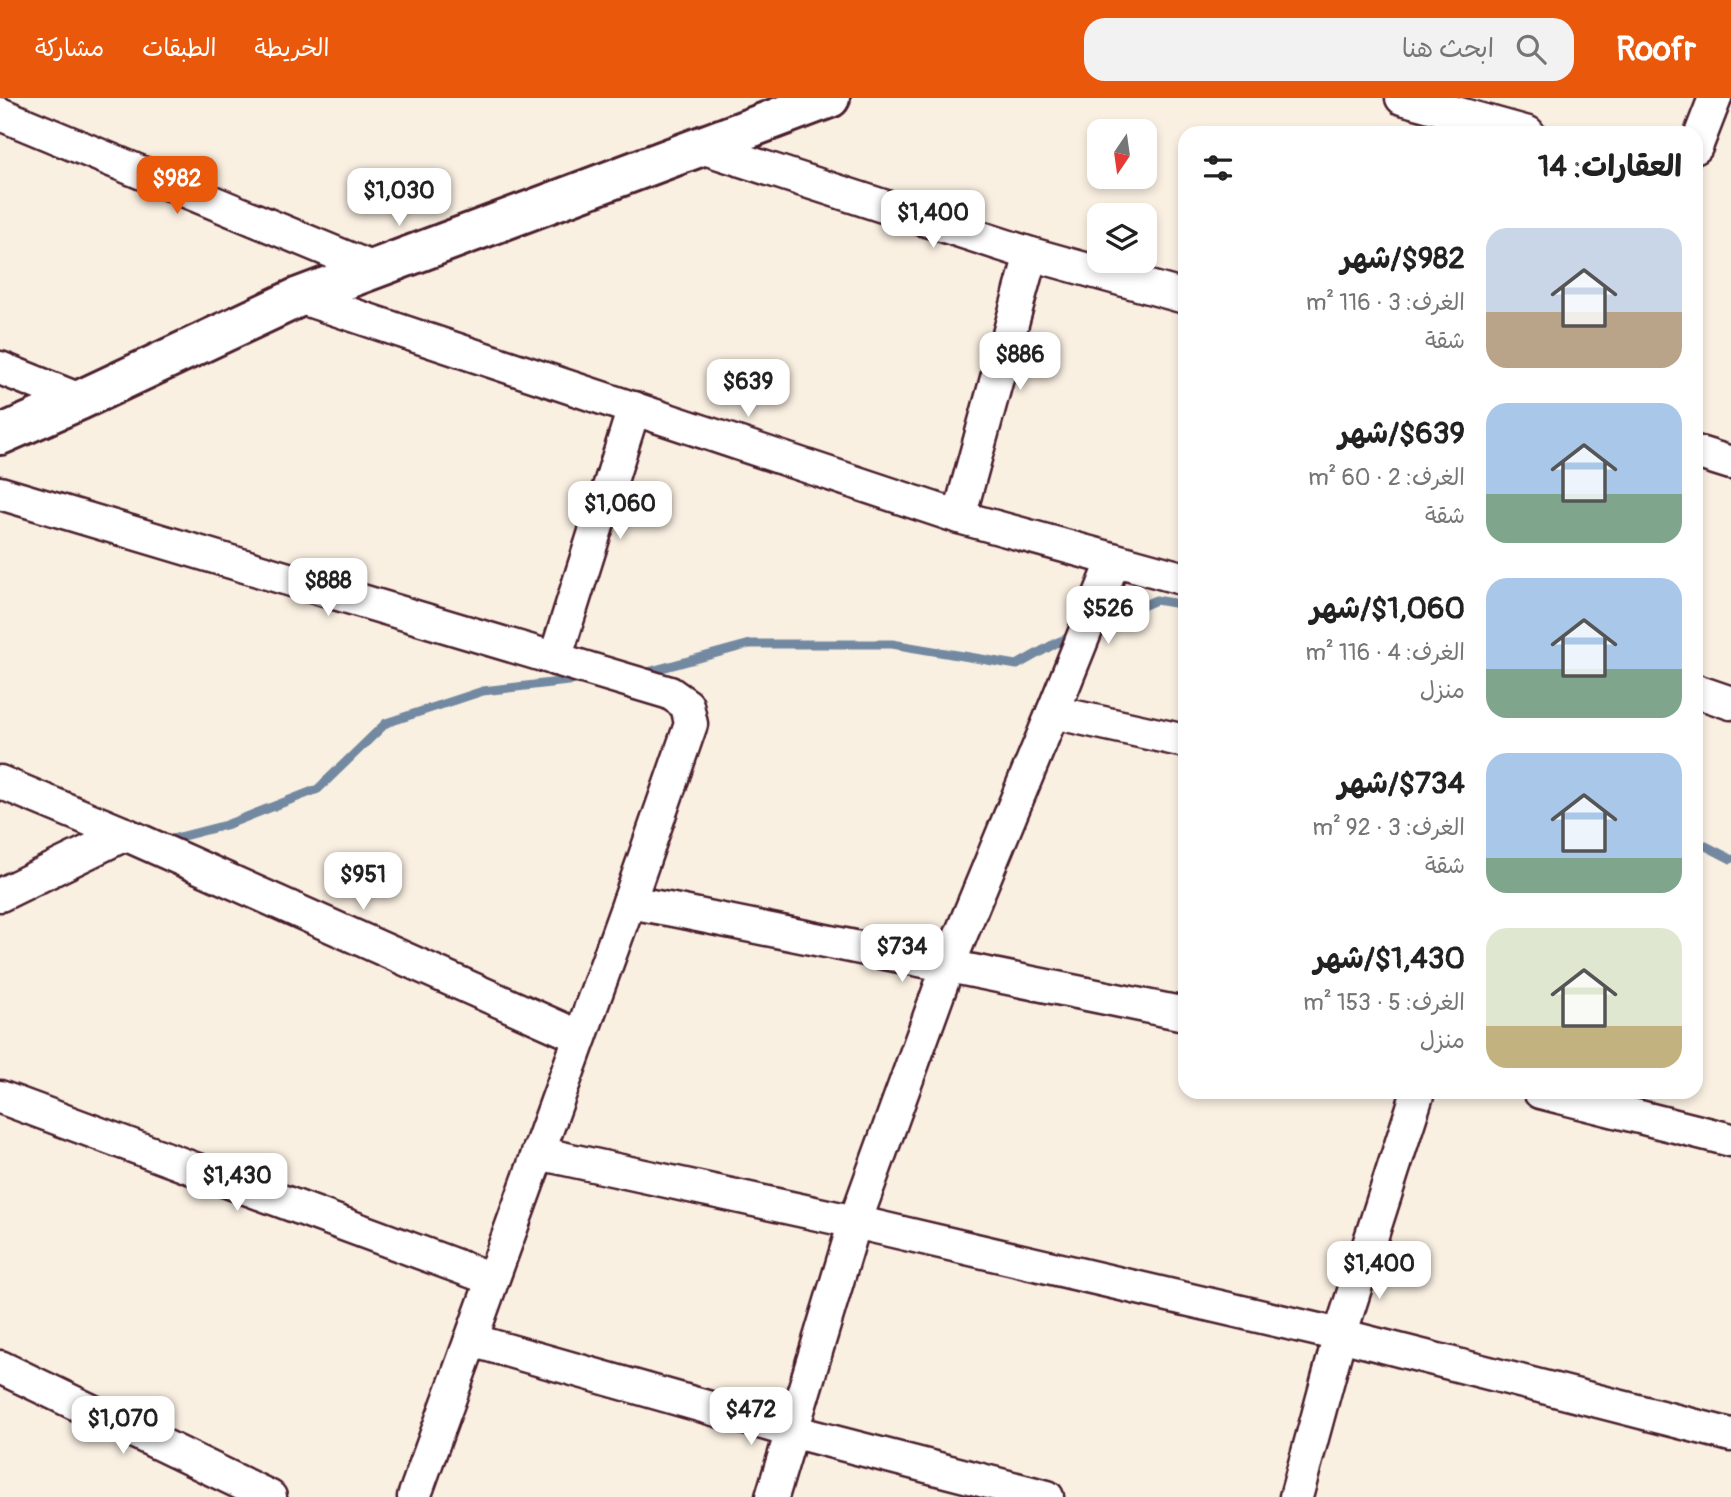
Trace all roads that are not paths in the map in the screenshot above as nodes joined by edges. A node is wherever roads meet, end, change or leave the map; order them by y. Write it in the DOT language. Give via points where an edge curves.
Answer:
graph roads {
  1 [pos="830,98"];
  2 [pos="1402,98"];
  3 [pos="1715,98"];
  4 [pos="0,114"];
  5 [pos="1503,126"];
  6 [pos="1703,129"];
  7 [pos="698,146"];
  8 [pos="1031,254"];
  9 [pos="374,269"];
  10 [pos="1178,295"];
  11 [pos="299,297"];
  12 [pos="0,368"];
  13 [pos="80,400"];
  14 [pos="634,408"];
  15 [pos="0,435"];
  16 [pos="1703,454"];
  17 [pos="1731,463"];
  18 [pos="0,493"];
  19 [pos="958,517"];
  20 [pos="1114,560"];
  21 [pos="1178,577"];
  22 [pos="555,659"];
  23 [pos="1703,694"];
  24 [pos="1731,704"];
  25 [pos="1053,712"];
  26 [pos="1178,739"];
  27 [pos="0,782"];
  28 [pos="125,834"];
  29 [pos="0,895"];
  30 [pos="629,902"];
  31 [pos="948,966"];
  32 [pos="1178,1013"];
  33 [pos="580,1037"];
  34 [pos="0,1097"];
  35 [pos="1416,1099"];
  36 [pos="1568,1099"];
  37 [pos="1731,1140"];
  38 [pos="538,1153"];
  39 [pos="855,1222"];
  40 [pos="492,1279"];
  41 [pos="1340,1335"];
  42 [pos="471,1340"];
  43 [pos="0,1367"];
  44 [pos="791,1431"];
  45 [pos="1731,1435"];
  46 [pos="270,1497"];
  47 [pos="414,1497"];
  48 [pos="772,1497"];
  49 [pos="1047,1497"];
  50 [pos="1296,1497"];
  1 -- 7 [label="street"];
  2 -- 5 [label="street"];
  3 -- 6 [label="street"];
  4 -- 9 [label="street"];
  7 -- 8 [label="street"];
  7 -- 9 [label="street"];
  8 -- 10 [label="street"];
  8 -- 19 [label="street"];
  9 -- 11 [label="street"];
  11 -- 13 [label="street"];
  11 -- 14 [label="street"];
  12 -- 13 [label="street"];
  13 -- 15 [label="street"];
  14 -- 19 [label="street"];
  14 -- 22 [label="street"];
  16 -- 17 [label="street"];
  18 -- 22 [label="street"];
  19 -- 20 [label="street"];
  20 -- 21 [label="street"];
  20 -- 25 [label="street"];
  22 -- 30 [label="street" via="670,693 687,705 691,724"];
  23 -- 24 [label="street"];
  25 -- 26 [label="street"];
  25 -- 31 [label="street"];
  27 -- 28 [label="street"];
  28 -- 29 [label="street"];
  28 -- 33 [label="street"];
  30 -- 31 [label="street"];
  30 -- 33 [label="street"];
  31 -- 32 [label="street"];
  31 -- 39 [label="street"];
  33 -- 38 [label="street"];
  34 -- 40 [label="street"];
  35 -- 41 [label="street"];
  36 -- 37 [label="street"];
  38 -- 39 [label="street"];
  38 -- 40 [label="street"];
  39 -- 41 [label="street"];
  39 -- 44 [label="street"];
  40 -- 42 [label="street"];
  41 -- 45 [label="street"];
  41 -- 50 [label="street"];
  42 -- 44 [label="street"];
  42 -- 47 [label="street"];
  43 -- 46 [label="street"];
  44 -- 48 [label="street"];
  44 -- 49 [label="street"];
}
